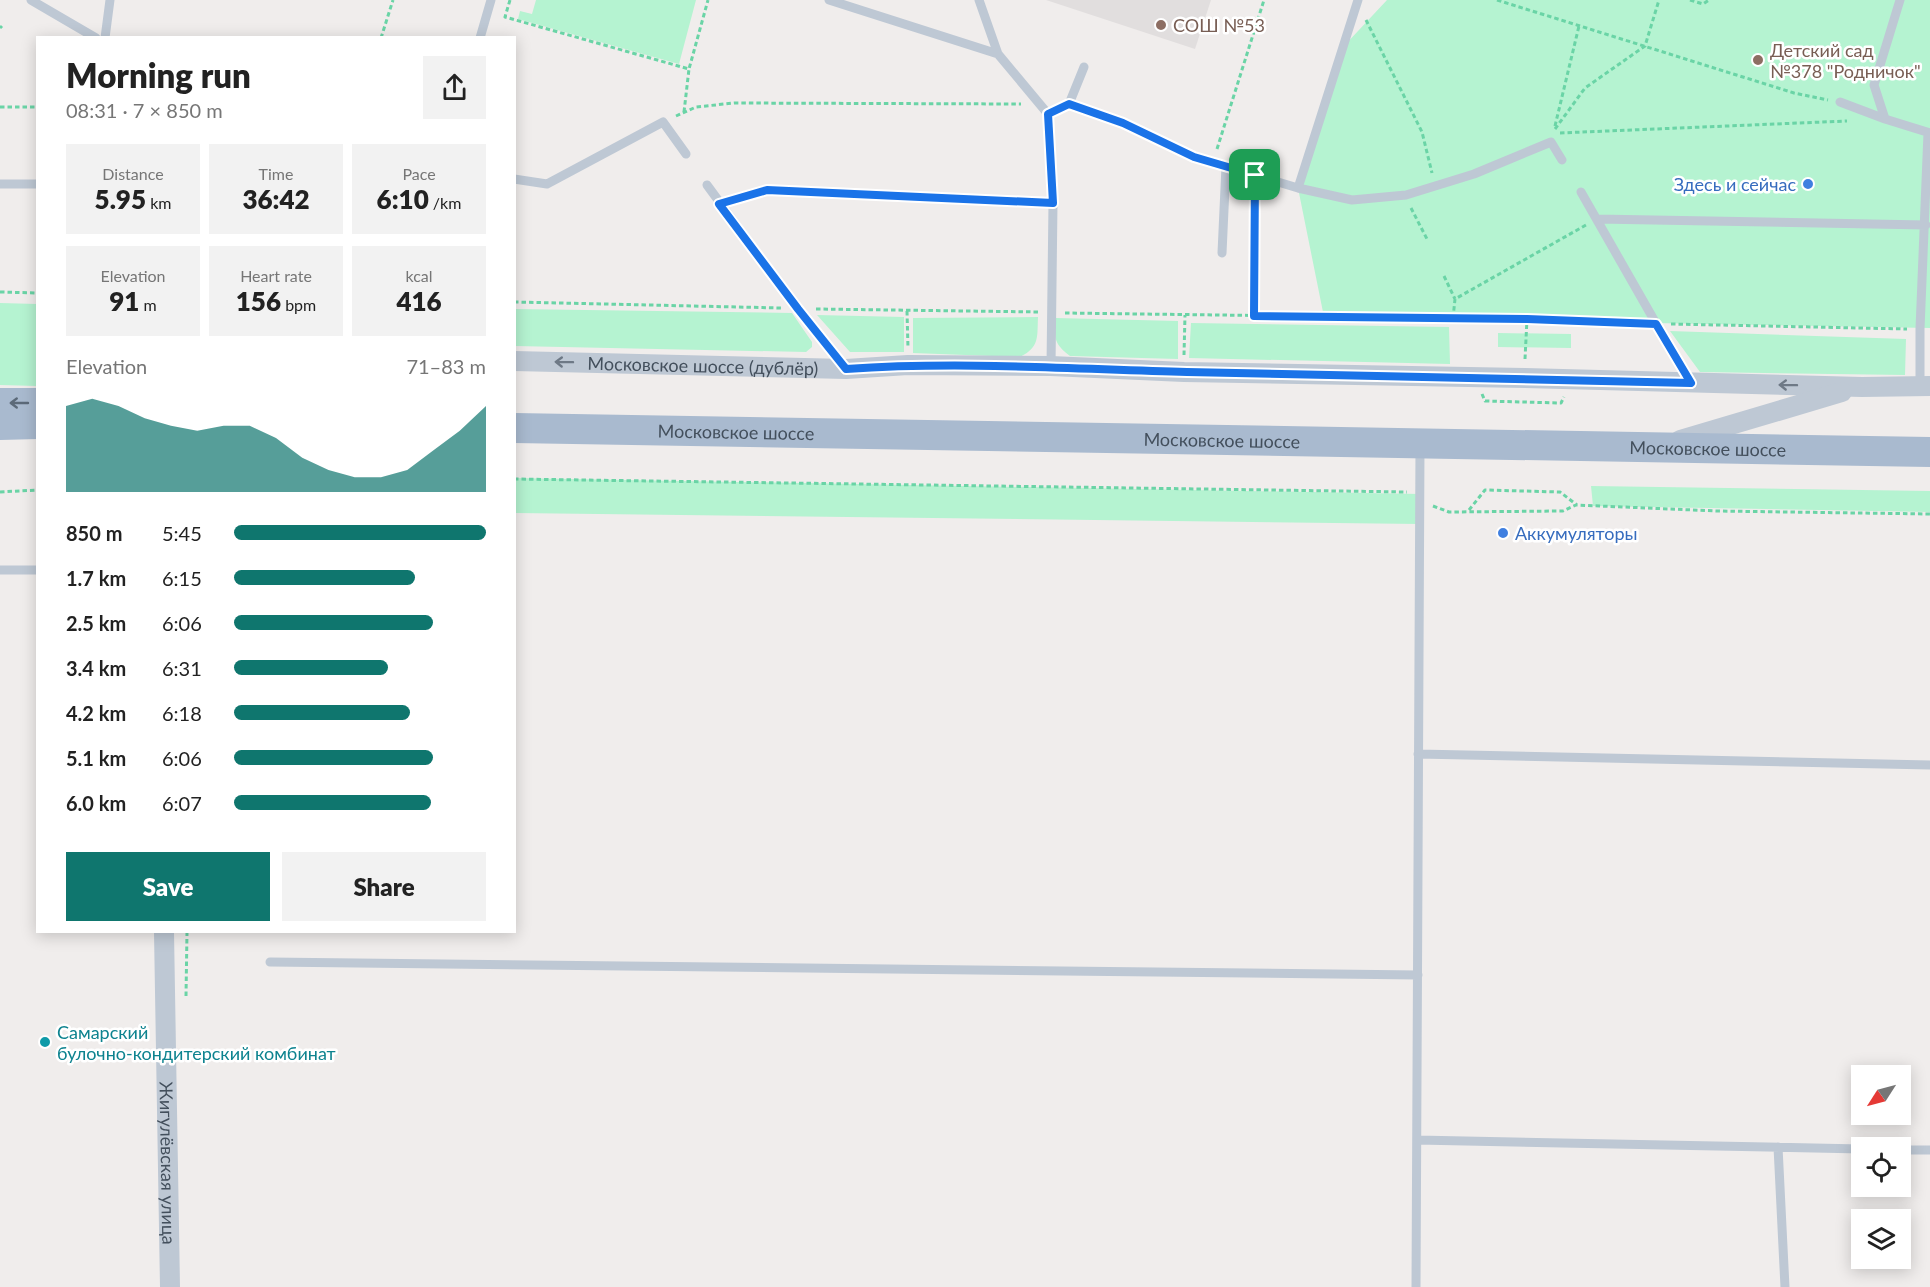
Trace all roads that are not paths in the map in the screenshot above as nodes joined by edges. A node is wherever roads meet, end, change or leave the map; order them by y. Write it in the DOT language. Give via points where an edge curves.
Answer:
graph roads {
  1 [pos="31,0"];
  2 [pos="110,0"];
  3 [pos="491,0"];
  4 [pos="829,0"];
  5 [pos="978,0"];
  6 [pos="1900,0"];
  7 [pos="1358,2"];
  8 [pos="93,36"];
  9 [pos="105,36"];
  10 [pos="481,36"];
  11 [pos="998,54"];
  12 [pos="1084,67"];
  13 [pos="1840,102"];
  14 [pos="1069,104"];
  15 [pos="1048,114"];
  16 [pos="1885,119"];
  17 [pos="1929,133"];
  18 [pos="686,154"];
  19 [pos="1562,160"];
  20 [pos="1226,166"];
  21 [pos="516,179"];
  22 [pos="0,184"];
  23 [pos="36,184"];
  24 [pos="707,185"];
  25 [pos="1298,188"];
  26 [pos="1581,192"];
  27 [pos="1053,203"];
  28 [pos="719,204"];
  29 [pos="1597,219"];
  30 [pos="1926,225"];
  31 [pos="1222,253"];
  32 [pos="516,361"];
  33 [pos="1051,366"];
  34 [pos="846,369"];
  35 [pos="1691,383"];
  36 [pos="1925,386"];
  37 [pos="1862,387"];
  38 [pos="0,403"];
  39 [pos="36,403"];
  40 [pos="516,412"];
  41 [pos="36,424"];
  42 [pos="0,425"];
  43 [pos="516,428"];
  44 [pos="1714,430"];
  45 [pos="1930,433"];
  46 [pos="0,442"];
  47 [pos="36,442"];
  48 [pos="516,447"];
  49 [pos="1653,448"];
  50 [pos="1930,452"];
  51 [pos="1420,453"];
  52 [pos="1930,470"];
  53 [pos="0,570"];
  54 [pos="36,570"];
  55 [pos="1419,754"];
  56 [pos="1930,765"];
  57 [pos="164,933"];
  58 [pos="270,962"];
  59 [pos="1418,975"];
  60 [pos="1417,1140"];
  61 [pos="1778,1147"];
  62 [pos="1851,1149"];
  63 [pos="1911,1150"];
  64 [pos="1930,1150"];
  65 [pos="170,1287"];
  66 [pos="1416,1287"];
  67 [pos="1785,1287"];
  1 -- 8 [label="lane"];
  2 -- 9 [label="lane"];
  3 -- 10 [label="lane"];
  4 -- 11 [label="lane"];
  5 -- 11 [label="lane"];
  6 -- 16 [label="lane" via="1874,85"];
  7 -- 25 [label="lane"];
  11 -- 15 [label="lane"];
  12 -- 14 [label="lane"];
  13 -- 16 [label="lane"];
  14 -- 15 [label="lane"];
  14 -- 20 [label="lane" via="1123,123 1194,157"];
  15 -- 27 [label="lane"];
  16 -- 17 [label="lane"];
  17 -- 30 [label="lane"];
  18 -- 21 [label="lane" via="663,122 547,184"];
  19 -- 25 [label="lane" via="1551,142 1474,174 1406,195 1352,200"];
  20 -- 25 [label="lane"];
  20 -- 31 [label="lane"];
  22 -- 23 [label="lane"];
  24 -- 28 [label="lane"];
  26 -- 29 [label="lane"];
  27 -- 28 [label="lane" via="767,190"];
  27 -- 33 [label="lane"];
  28 -- 34 [label="lane"];
  29 -- 30 [label="lane"];
  29 -- 35 [label="lane"];
  30 -- 36 [label="lane" via="1920,329"];
  34 -- 32 [label="street, Московское шоссе (дублёр), one-way"];
  33 -- 34 [label="street, Московское шоссе (дублёр)" via="908,365"];
  33 -- 35 [label="street, Московское шоссе (дублёр)"];
  37 -- 35 [label="street, Московское шоссе (дублёр), one-way"];
  36 -- 37 [label="street, Московское шоссе (дублёр)"];
  37 -- 44 [label="street, Московское шоссе (дублёр)"];
  39 -- 38 [label="main road, one-way"];
  40 -- 44 [label="main road, Московское шоссе" via="846,420"];
  41 -- 42 [label="main road"];
  43 -- 51 [label="main road, Московское шоссе"];
  44 -- 45 [label="main road, Московское шоссе"];
  44 -- 49 [label="street, Московское шоссе (дублёр)"];
  46 -- 47 [label="main road"];
  48 -- 51 [label="main road, Московское шоссе"];
  49 -- 50 [label="main road, Московское шоссе"];
  49 -- 51 [label="main road, Московское шоссе"];
  51 -- 52 [label="main road, Московское шоссе"];
  51 -- 55 [label="lane"];
  53 -- 54 [label="lane"];
  55 -- 56 [label="lane"];
  55 -- 59 [label="lane"];
  57 -- 65 [label="street, Жигулёвская улица"];
  58 -- 59 [label="lane"];
  59 -- 60 [label="lane"];
  60 -- 61 [label="lane"];
  60 -- 66 [label="lane"];
  61 -- 62 [label="lane"];
  61 -- 67 [label="lane"];
  63 -- 64 [label="lane"];
}
